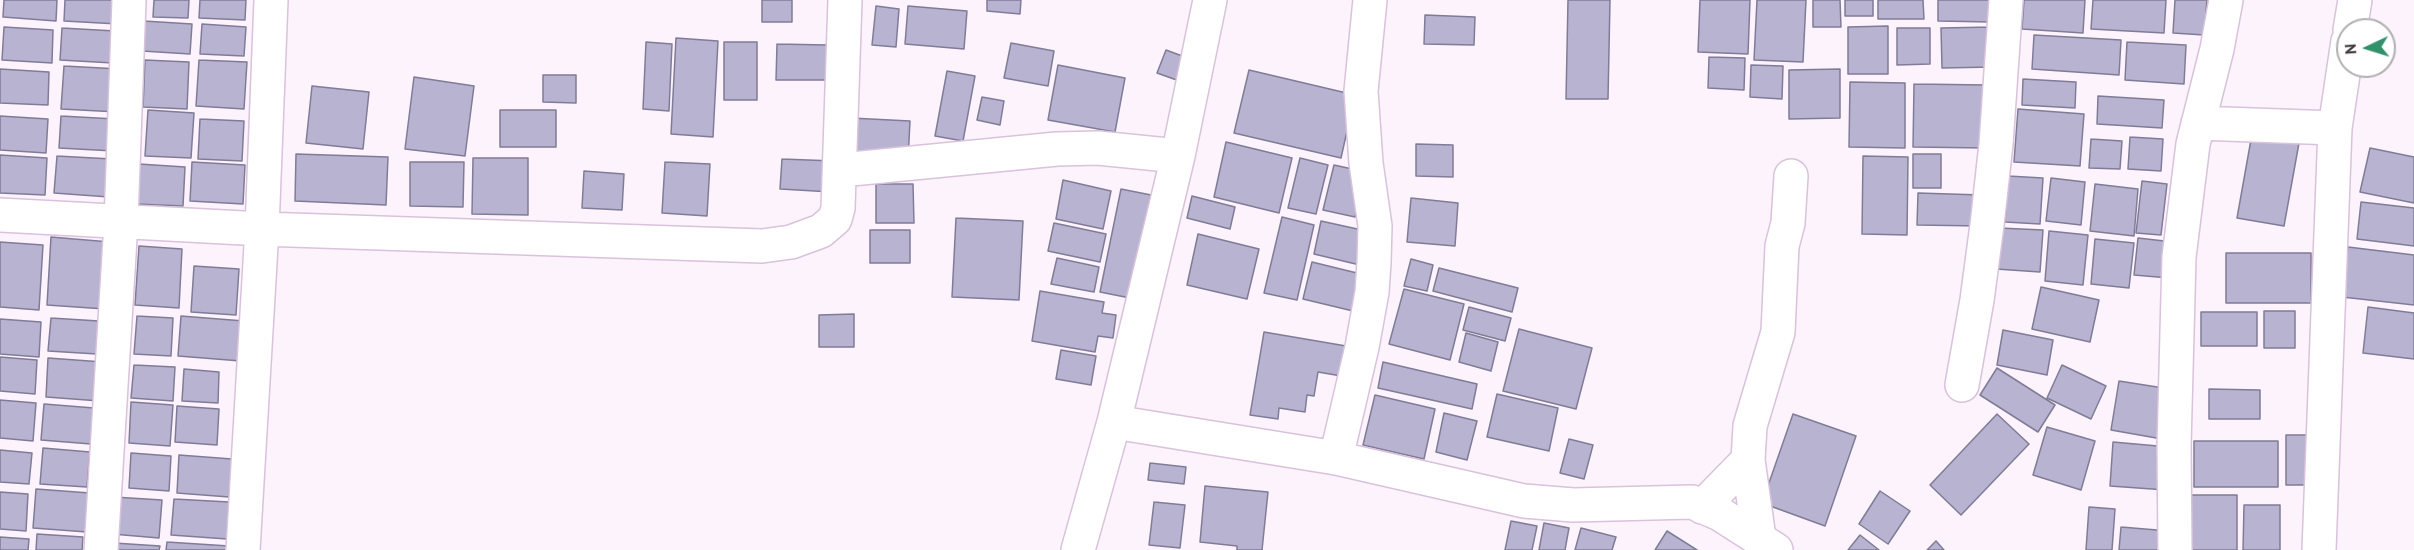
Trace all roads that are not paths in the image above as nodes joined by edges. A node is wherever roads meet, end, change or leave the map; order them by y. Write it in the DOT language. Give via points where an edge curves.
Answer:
graph roads {
  1 [pos="129,0"];
  2 [pos="272,0"];
  3 [pos="845,0"];
  4 [pos="1210,0"];
  5 [pos="1370,0"];
  6 [pos="2006,0"];
  7 [pos="2226,0"];
  8 [pos="2355,0"];
  9 [pos="2352,18"];
  10 [pos="2342,78"];
  11 [pos="2198,123"];
  12 [pos="2335,128"];
  13 [pos="1178,156"];
  14 [pos="841,170"];
  15 [pos="1791,176"];
  16 [pos="0,215"];
  17 [pos="121,222"];
  18 [pos="262,229"];
  19 [pos="1962,385"];
  20 [pos="1114,422"];
  21 [pos="1336,458"];
  22 [pos="1748,460"];
  23 [pos="1702,507"];
  24 [pos="1768,544"];
  25 [pos="101,550"];
  26 [pos="243,550"];
  27 [pos="1078,550"];
  28 [pos="2175,550"];
  29 [pos="2319,550"];
  1 -- 17 [label="street"];
  2 -- 18 [label="street"];
  3 -- 14 [label="street"];
  4 -- 13 [label="street"];
  5 -- 21 [label="street" via="1361,91 1375,226 1372,292"];
  6 -- 19 [label="street" via="1989,213"];
  7 -- 11 [label="street"];
  8 -- 9 [label="street"];
  10 -- 12 [label="street"];
  11 -- 12 [label="street"];
  11 -- 28 [label="street" via="2179,257"];
  12 -- 29 [label="street"];
  13 -- 14 [label="street" via="1057,149"];
  13 -- 20 [label="street"];
  14 -- 18 [label="street" via="835,219 821,231 777,245"];
  15 -- 22 [label="street" via="1788,223 1782,246 1778,332 1750,426"];
  16 -- 17 [label="street"];
  17 -- 18 [label="street"];
  17 -- 25 [label="street"];
  18 -- 26 [label="street"];
  20 -- 21 [label="street"];
  20 -- 27 [label="street"];
  21 -- 23 [label="street" via="1524,501 1573,505 1692,502"];
  22 -- 23 [label="street"];
  22 -- 24 [label="street"];
  23 -- 24 [label="street"];
}
